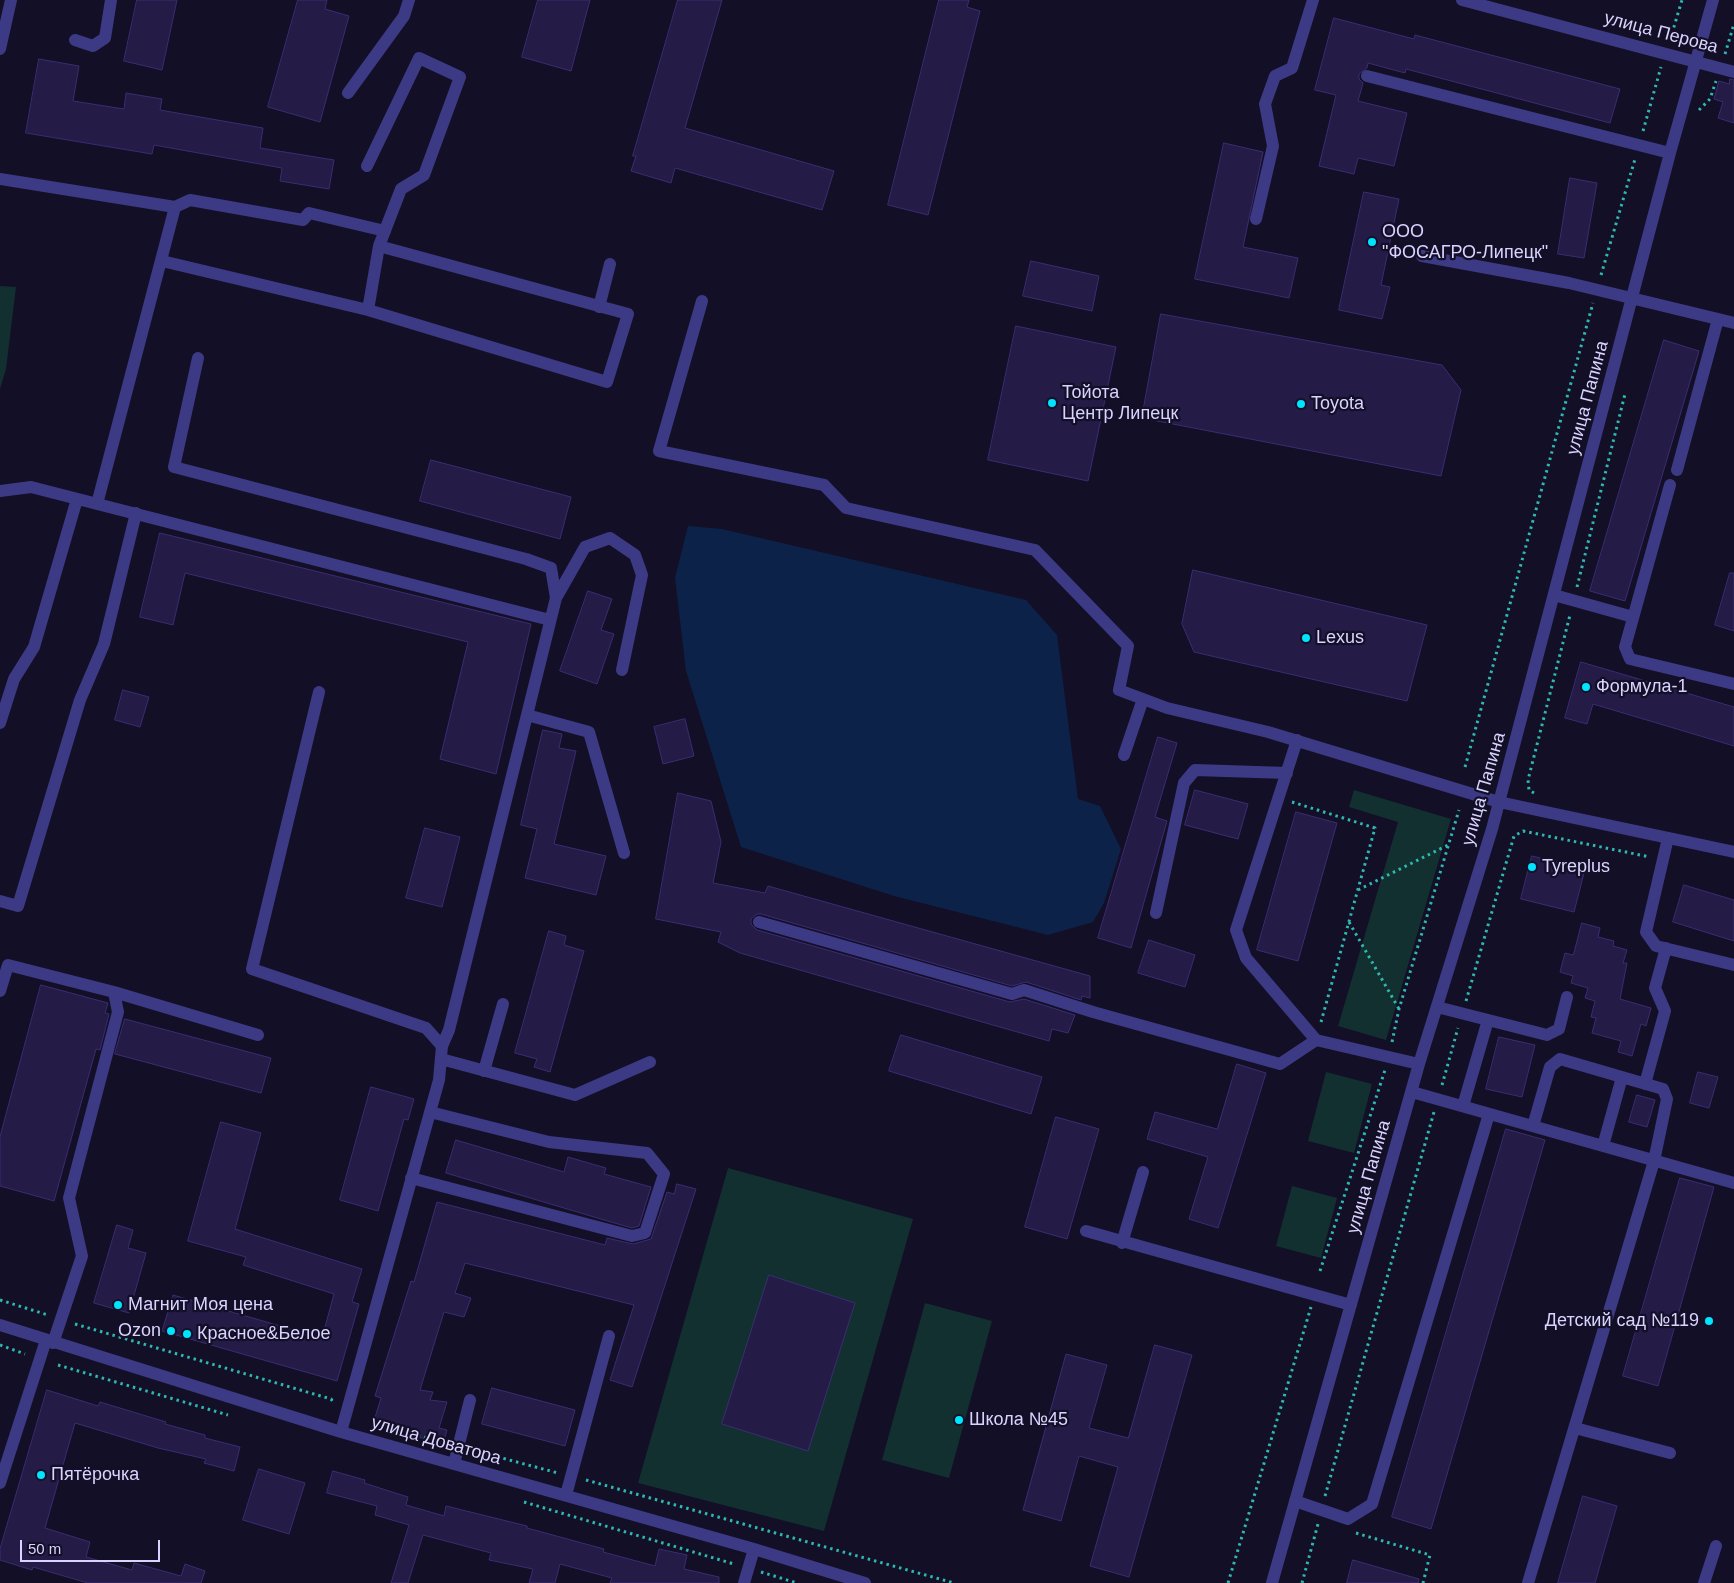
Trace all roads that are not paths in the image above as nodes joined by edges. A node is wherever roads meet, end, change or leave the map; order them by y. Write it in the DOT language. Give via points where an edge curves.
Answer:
graph roads {
  1 [pos="11,0"];
  2 [pos="112,0"];
  3 [pos="409,0"];
  4 [pos="1314,0"];
  5 [pos="1462,0"];
  6 [pos="1714,0"];
  7 [pos="75,40"];
  8 [pos="0,49"];
  9 [pos="1695,60"];
  10 [pos="1734,72"];
  11 [pos="1367,76"];
  12 [pos="348,93"];
  13 [pos="1670,153"];
  14 [pos="366,166"];
  15 [pos="0,179"];
  16 [pos="175,207"];
  17 [pos="1256,219"];
  18 [pos="385,232"];
  19 [pos="379,246"];
  20 [pos="1422,256"];
  21 [pos="162,261"];
  22 [pos="610,264"];
  23 [pos="1632,297"];
  24 [pos="702,301"];
  25 [pos="599,307"];
  26 [pos="368,310"];
  27 [pos="1734,314"];
  28 [pos="1718,319"];
  29 [pos="1734,323"];
  30 [pos="198,358"];
  31 [pos="1677,470"];
  32 [pos="1670,485"];
  33 [pos="0,491"];
  34 [pos="77,499"];
  35 [pos="97,504"];
  36 [pos="136,513"];
  37 [pos="1554,595"];
  38 [pos="556,598"];
  39 [pos="1633,617"];
  40 [pos="550,620"];
  41 [pos="622,670"];
  42 [pos="1734,684"];
  43 [pos="319,692"];
  44 [pos="1142,699"];
  45 [pos="527,714"];
  46 [pos="0,723"];
  47 [pos="1297,740"];
  48 [pos="1124,755"];
  49 [pos="1287,773"];
  50 [pos="1499,802"];
  51 [pos="1668,838"];
  52 [pos="624,852"];
  53 [pos="1734,852"];
  54 [pos="0,901"];
  55 [pos="1156,913"];
  56 [pos="759,922"];
  57 [pos="1666,948"];
  58 [pos="1734,965"];
  59 [pos="0,992"];
  60 [pos="114,992"];
  61 [pos="1567,997"];
  62 [pos="503,1004"];
  63 [pos="1437,1007"];
  64 [pos="1488,1020"];
  65 [pos="258,1034"];
  66 [pos="1316,1040"];
  67 [pos="442,1046"];
  68 [pos="441,1059"];
  69 [pos="650,1062"];
  70 [pos="1419,1064"];
  71 [pos="484,1071"];
  72 [pos="1622,1077"];
  73 [pos="1645,1084"];
  74 [pos="1412,1092"];
  75 [pos="1463,1106"];
  76 [pos="430,1112"];
  77 [pos="1489,1114"];
  78 [pos="1534,1126"];
  79 [pos="1603,1146"];
  80 [pos="1654,1161"];
  81 [pos="1143,1172"];
  82 [pos="411,1178"];
  83 [pos="1734,1183"];
  84 [pos="1086,1232"];
  85 [pos="1122,1243"];
  86 [pos="1351,1305"];
  87 [pos="3,1330"];
  88 [pos="609,1336"];
  89 [pos="49,1341"];
  90 [pos="470,1400"];
  91 [pos="1575,1428"];
  92 [pos="341,1432"];
  93 [pos="1670,1454"];
  94 [pos="454,1464"];
  95 [pos="0,1483"];
  96 [pos="566,1495"];
  97 [pos="1295,1501"];
  98 [pos="1716,1546"];
  99 [pos="754,1549"];
  100 [pos="744,1583"];
  101 [pos="865,1583"];
  102 [pos="1272,1583"];
  103 [pos="1528,1583"];
  104 [pos="1704,1583"];
  1 -- 8 [label="street"];
  2 -- 7 [label="street" via="104,38 94,46"];
  3 -- 12 [label="street" via="404,16"];
  4 -- 17 [label="street" via="1292,68 1275,76 1265,104 1273,146"];
  5 -- 9 [label="street, улица Перова"];
  6 -- 9 [label="street, улица Папина"];
  9 -- 10 [label="street, улица Перова"];
  9 -- 13 [label="street, улица Папина"];
  11 -- 13 [label="street"];
  13 -- 23 [label="street, улица Папина"];
  14 -- 18 [label="street" via="419,58 460,77 424,175 401,189"];
  15 -- 16 [label="street"];
  16 -- 18 [label="street" via="190,200 303,220 309,213"];
  16 -- 21 [label="street"];
  18 -- 19 [label="street"];
  19 -- 25 [label="street"];
  19 -- 26 [label="street"];
  20 -- 23 [label="street"];
  21 -- 26 [label="street"];
  21 -- 35 [label="street"];
  22 -- 25 [label="street"];
  23 -- 28 [label="street"];
  23 -- 37 [label="street, улица Папина"];
  24 -- 44 [label="street" via="659,451 824,485 846,508 1035,550 1128,646 1119,690"];
  25 -- 26 [label="street" via="628,314 607,382"];
  27 -- 28 [label="street"];
  28 -- 29 [label="street"];
  28 -- 31 [label="street"];
  30 -- 38 [label="street" via="174,467 526,559 552,568"];
  32 -- 39 [label="street"];
  33 -- 34 [label="street" via="31,488"];
  34 -- 35 [label="street"];
  34 -- 46 [label="street" via="34,647 14,679"];
  35 -- 36 [label="street"];
  36 -- 40 [label="street"];
  36 -- 54 [label="street" via="104,644 80,700 18,906"];
  37 -- 39 [label="street"];
  37 -- 50 [label="street, улица Папина"];
  38 -- 40 [label="street"];
  38 -- 41 [label="street" via="586,547 610,538 635,555 642,576"];
  39 -- 42 [label="street" via="1625,647 1630,659"];
  40 -- 45 [label="street"];
  43 -- 67 [label="street" via="252,969 426,1028"];
  44 -- 47 [label="street"];
  44 -- 48 [label="street"];
  45 -- 52 [label="street" via="588,732"];
  45 -- 67 [label="street" via="449,1030"];
  47 -- 49 [label="street"];
  47 -- 50 [label="street"];
  49 -- 55 [label="street" via="1195,770 1184,783"];
  49 -- 66 [label="street" via="1236,930 1246,958"];
  50 -- 51 [label="street"];
  50 -- 63 [label="street, улица Папина"];
  51 -- 53 [label="street"];
  51 -- 57 [label="street" via="1646,932 1656,946"];
  56 -- 66 [label="street" via="1012,994 1024,990 1280,1064"];
  57 -- 58 [label="street"];
  57 -- 73 [label="street" via="1655,988 1665,1011"];
  59 -- 60 [label="street" via="8,965"];
  60 -- 65 [label="street"];
  60 -- 89 [label="street" via="118,1012 69,1198 82,1256"];
  61 -- 64 [label="street" via="1559,1029 1547,1035"];
  62 -- 71 [label="street"];
  63 -- 64 [label="street"];
  63 -- 70 [label="street, улица Папина"];
  64 -- 75 [label="street"];
  66 -- 70 [label="street"];
  67 -- 68 [label="street"];
  68 -- 71 [label="street"];
  68 -- 76 [label="street"];
  69 -- 71 [label="street" via="576,1095"];
  70 -- 74 [label="street, улица Папина"];
  72 -- 73 [label="street"];
  72 -- 78 [label="street" via="1560,1059 1550,1067"];
  72 -- 79 [label="street"];
  73 -- 80 [label="street" via="1663,1089 1667,1099"];
  74 -- 75 [label="street"];
  74 -- 86 [label="street, улица Папина"];
  75 -- 77 [label="street"];
  76 -- 82 [label="street"];
  76 -- 82 [label="street" via="549,1142 647,1153 664,1174 645,1234 632,1236"];
  77 -- 78 [label="street"];
  77 -- 97 [label="street" via="1372,1504 1348,1518"];
  78 -- 79 [label="street"];
  79 -- 80 [label="street"];
  80 -- 83 [label="street"];
  80 -- 91 [label="street"];
  81 -- 85 [label="street"];
  82 -- 92 [label="street"];
  84 -- 85 [label="street"];
  85 -- 86 [label="street"];
  86 -- 97 [label="street, улица Папина"];
  87 -- 89 [label="street, улица Доватора"];
  88 -- 96 [label="street"];
  89 -- 92 [label="street, улица Доватора"];
  89 -- 95 [label="street"];
  90 -- 94 [label="street"];
  91 -- 93 [label="street"];
  91 -- 103 [label="street"];
  92 -- 94 [label="street, улица Доватора"];
  94 -- 96 [label="street, улица Доватора"];
  96 -- 99 [label="street, улица Доватора"];
  97 -- 102 [label="street, улица Папина"];
  98 -- 104 [label="street"];
  99 -- 100 [label="street"];
  99 -- 101 [label="street, улица Доватора"];
}
